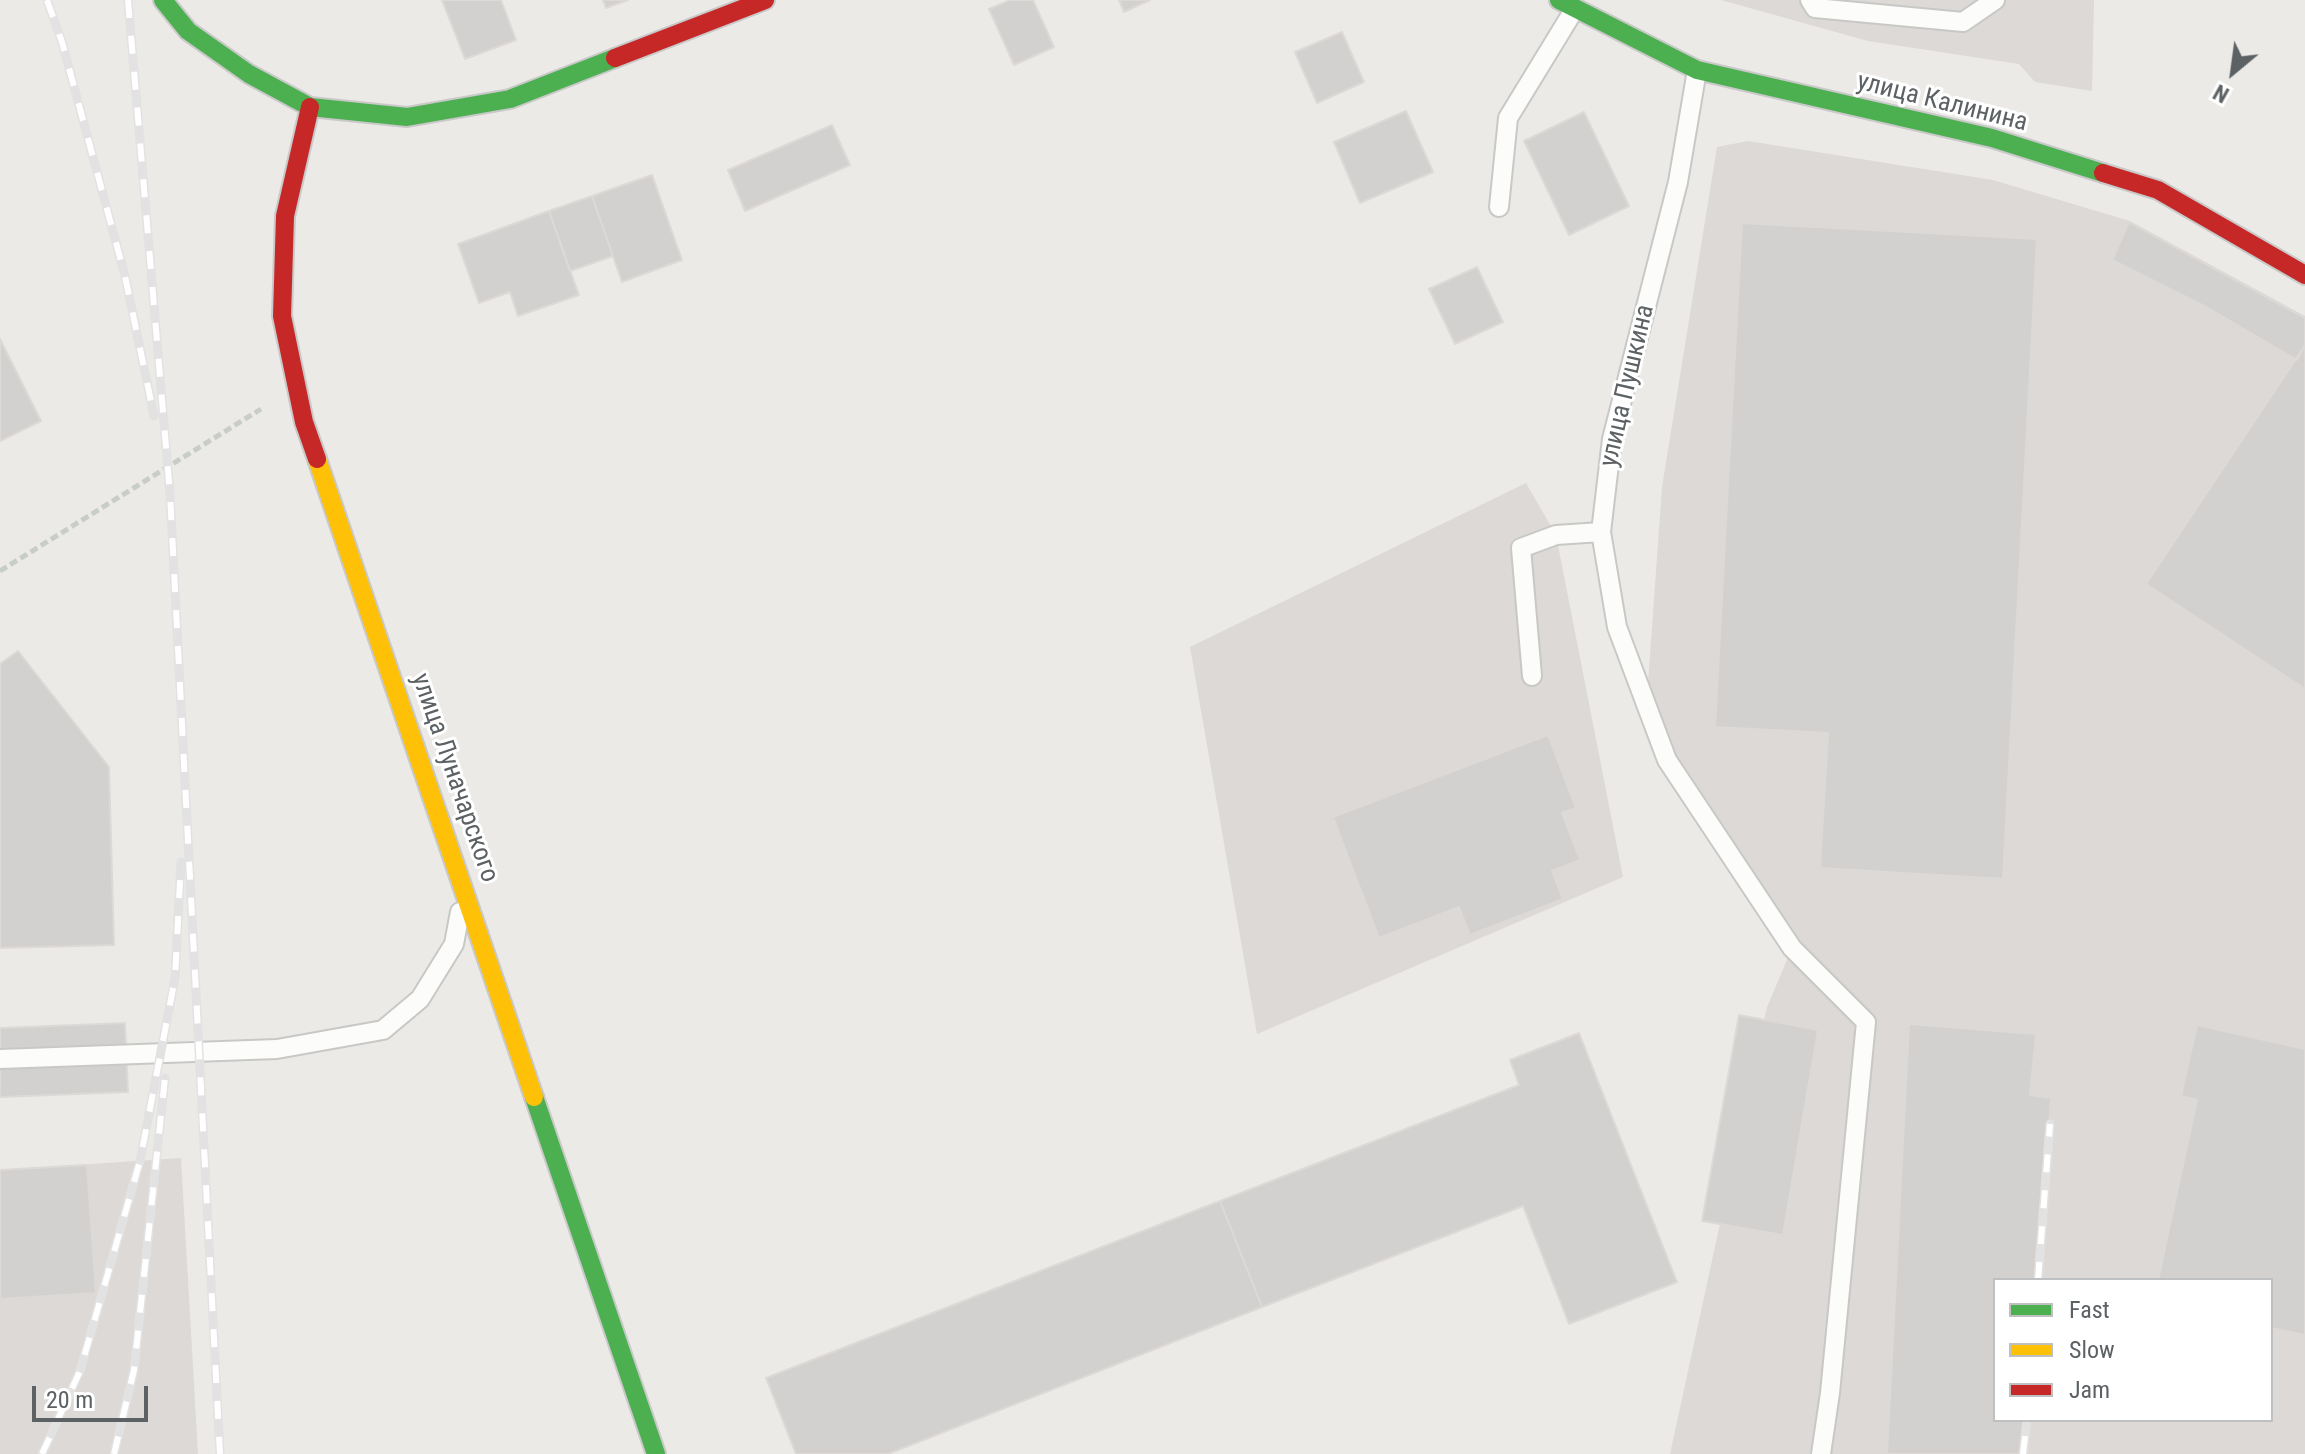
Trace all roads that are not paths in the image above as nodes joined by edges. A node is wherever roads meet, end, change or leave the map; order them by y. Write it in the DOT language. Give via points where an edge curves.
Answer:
graph roads {
  1 [pos="163,0"];
  2 [pos="765,0"];
  3 [pos="1810,0"];
  4 [pos="1995,0"];
  5 [pos="1566,5"];
  6 [pos="1697,70"];
  7 [pos="310,107"];
  8 [pos="1499,207"];
  9 [pos="2305,275"];
  10 [pos="1601,532"];
  11 [pos="1532,676"];
  12 [pos="465,890"];
  13 [pos="0,1059"];
  14 [pos="656,1454"];
  15 [pos="1821,1454"];
  1 -- 7 [label="main road" via="188,31 249,74"];
  2 -- 7 [label="main road" via="510,99 407,117"];
  3 -- 4 [label="lane" via="1815,8 1963,22"];
  5 -- 6 [label="main road, улица Калинина"];
  5 -- 8 [label="lane" via="1508,118"];
  6 -- 9 [label="main road, улица Калинина" via="1992,138 2158,190"];
  6 -- 10 [label="lane, улица Пушкина" via="1678,182 1612,439"];
  7 -- 12 [label="main road, улица Луначарского" via="285,216 282,316 304,422"];
  10 -- 11 [label="lane" via="1556,535 1521,548"];
  10 -- 15 [label="lane, улица Пушкина" via="1617,627 1667,760 1792,948 1866,1022"];
  12 -- 13 [label="lane" via="454,944 420,999 383,1030 277,1049"];
  12 -- 14 [label="main road, улица Луначарского"];
}
